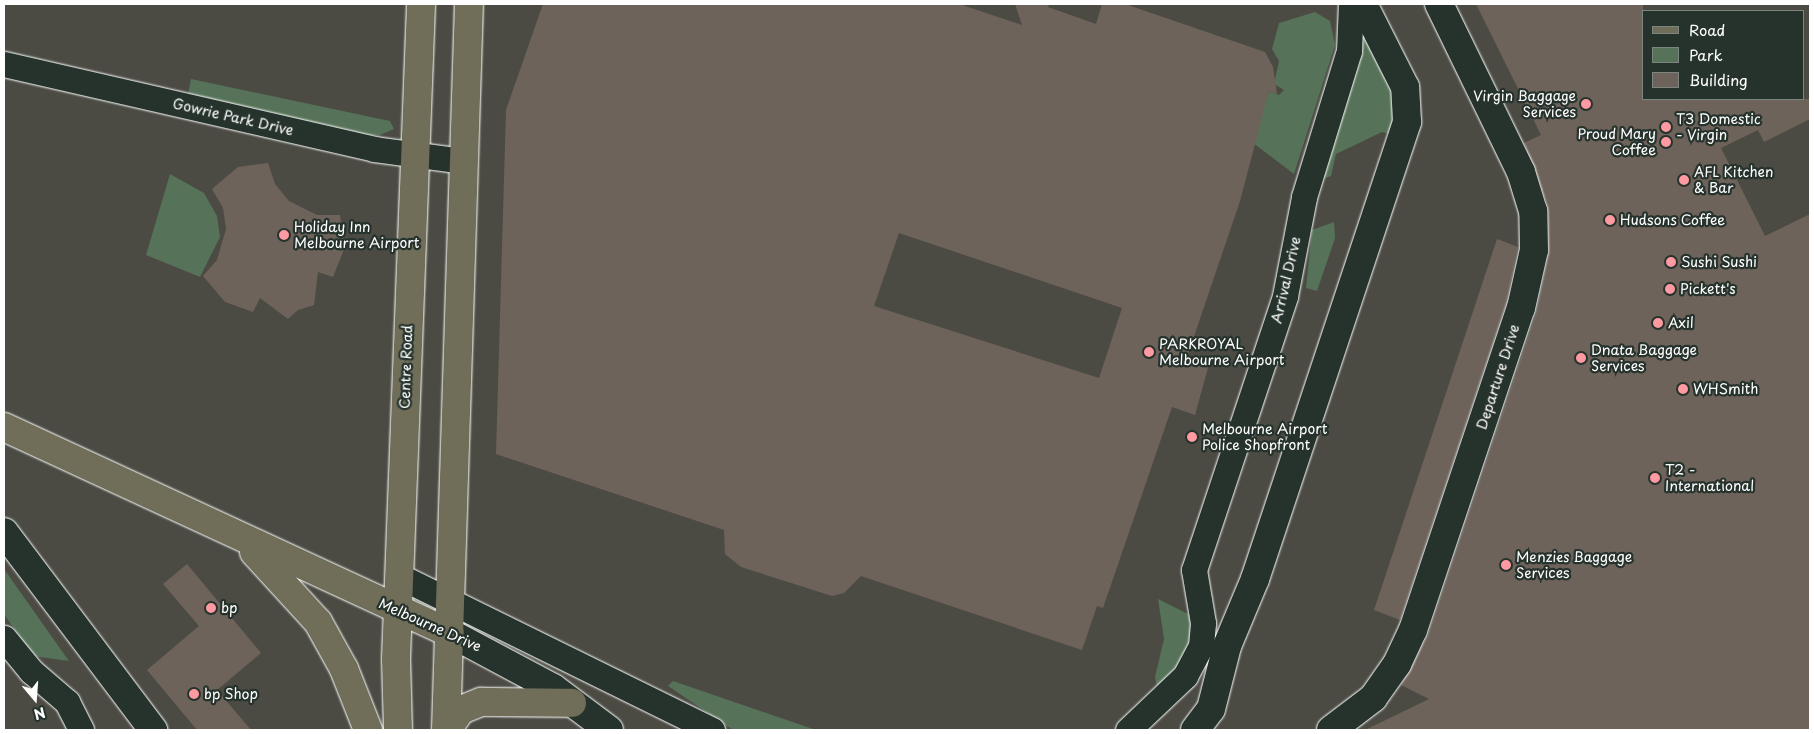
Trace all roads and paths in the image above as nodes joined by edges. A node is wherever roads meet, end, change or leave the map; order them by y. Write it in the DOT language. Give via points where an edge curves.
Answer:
graph roads {
  1 [pos="421,4"];
  2 [pos="469,4"];
  3 [pos="1351,4"];
  4 [pos="1363,4"];
  5 [pos="1440,4"];
  6 [pos="4,64"];
  7 [pos="414,154"];
  8 [pos="463,161"];
  9 [pos="4,427"];
  10 [pos="4,532"];
  11 [pos="241,539"];
  12 [pos="399,576"];
  13 [pos="451,602"];
  14 [pos="398,610"];
  15 [pos="450,633"];
  16 [pos="4,638"];
  17 [pos="572,702"];
  18 [pos="81,730"];
  19 [pos="153,730"];
  20 [pos="368,730"];
  21 [pos="398,730"];
  22 [pos="446,730"];
  23 [pos="609,730"];
  24 [pos="712,730"];
  25 [pos="1128,730"];
  26 [pos="1195,730"];
  27 [pos="1331,730"];
  1 -- 7 [label="main road, Centre Road"];
  2 -- 8 [label="main road"];
  3 -- 25 [label="street, Arrival Drive" via="1350,51 1304,197 1285,296 1194,570 1203,623 1201,646 1193,664 1174,688"];
  4 -- 26 [label="street" via="1405,87 1407,122 1258,570 1227,646 1211,709"];
  5 -- 27 [label="street, Departure Drive" via="1521,172 1533,211 1534,250 1523,301 1410,638 1373,698"];
  6 -- 7 [label="street, Gowrie Park Drive" via="374,149"];
  7 -- 8 [label="street, Gowrie Park Drive"];
  7 -- 12 [label="main road, Centre Road"];
  8 -- 13 [label="main road"];
  9 -- 11 [label="main road, Melbourne Drive"];
  10 -- 19 [label="street" via="76,632"];
  11 -- 14 [label="main road, Melbourne Drive"];
  11 -- 20 [label="main road, Melbourne Drive" via="318,622 344,669"];
  12 -- 13 [label="street, Melbourne Drive"];
  12 -- 14 [label="main road, Centre Road"];
  13 -- 15 [label="main road"];
  13 -- 24 [label="street, Melbourne Drive"];
  14 -- 15 [label="main road, Melbourne Drive"];
  14 -- 21 [label="main road, Centre Road"];
  15 -- 17 [label="street, Melbourne Drive" via="493,654"];
  15 -- 22 [label="main road"];
  16 -- 18 [label="street" via="31,671 68,702"];
  17 -- 22 [label="main road" via="481,702 461,710"];
  17 -- 23 [label="street, Melbourne Drive"];
}
